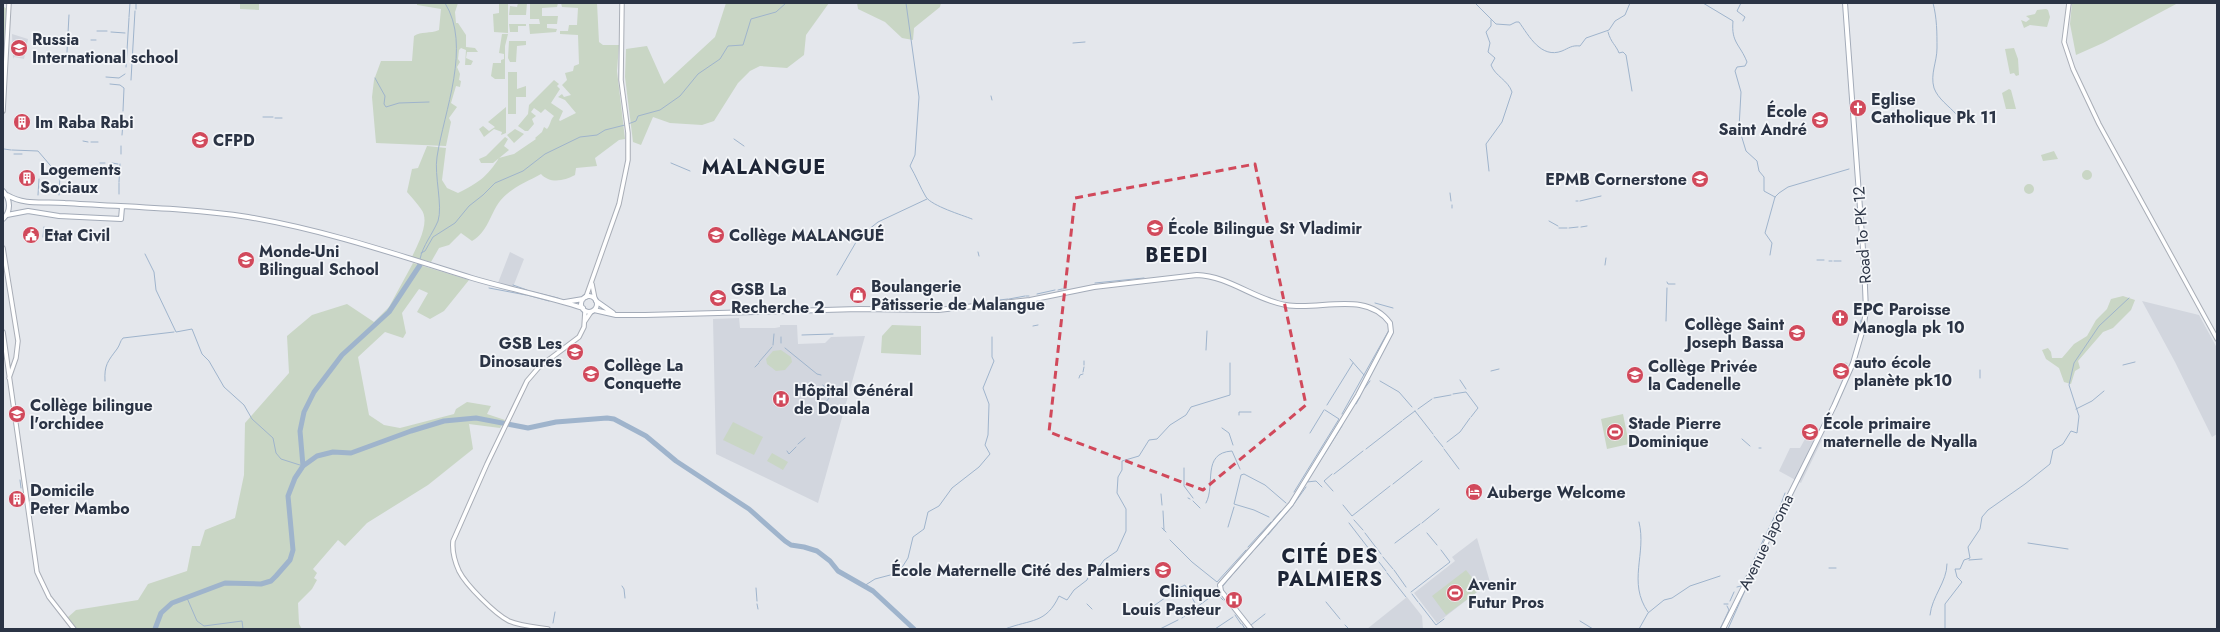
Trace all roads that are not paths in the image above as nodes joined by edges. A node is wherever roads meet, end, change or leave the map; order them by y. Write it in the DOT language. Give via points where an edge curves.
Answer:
graph roads {
  1 [pos="9,3"];
  2 [pos="622,3"];
  3 [pos="1845,3"];
  4 [pos="2069,3"];
  5 [pos="3,111"];
  6 [pos="3,191"];
  7 [pos="7,195"];
  8 [pos="122,207"];
  9 [pos="4,218"];
  10 [pos="3,248"];
  11 [pos="592,283"];
  12 [pos="585,298"];
  13 [pos="596,300"];
  14 [pos="565,302"];
  15 [pos="584,309"];
  16 [pos="593,311"];
  17 [pos="613,313"];
  18 [pos="585,322"];
  19 [pos="3,332"];
  20 [pos="2217,339"];
  21 [pos="9,379"];
  22 [pos="1809,455"];
  23 [pos="74,629"];
  24 [pos="548,629"];
  25 [pos="1251,629"];
  26 [pos="1723,629"];
  1 -- 5 [label="main road"];
  2 -- 11 [label="main road" via="621,80 628,133 628,160 623,188"];
  3 -- 22 [label="main road, Road To PK 12" via="1863,248 1865,316 1862,336 1853,363"];
  4 -- 20 [label="main road" via="2064,42 2073,69 2099,124"];
  6 -- 7 [label="main road"];
  7 -- 8 [label="main road" via="21,202 48,201"];
  7 -- 9 [label="main road" via="9,205"];
  8 -- 9 [label="main road" via="121,219 58,216 28,211"];
  8 -- 14 [label="main road" via="248,217 337,236"];
  10 -- 21 [label="main road" via="18,341"];
  11 -- 12 [label="main road"];
  11 -- 13 [label="main road"];
  12 -- 13 [label="main road"];
  12 -- 14 [label="main road"];
  12 -- 15 [label="main road"];
  13 -- 16 [label="main road"];
  13 -- 17 [label="main road"];
  14 -- 15 [label="main road"];
  15 -- 16 [label="main road"];
  15 -- 18 [label="main road"];
  16 -- 17 [label="main road"];
  16 -- 18 [label="main road"];
  17 -- 25 [label="main road" via="646,315 859,309 938,310 1197,275 1213,277 1259,298 1287,305 1350,304 1378,312 1390,323 1391,332 1362,388 1291,504 1219,588"];
  18 -- 24 [label="main road" via="579,336 530,377 457,529 452,548 461,574 500,615 514,623"];
  19 -- 21 [label="main road"];
  21 -- 23 [label="main road" via="37,572 49,597"];
  22 -- 26 [label="main road, Avenue Japoma"];
}
